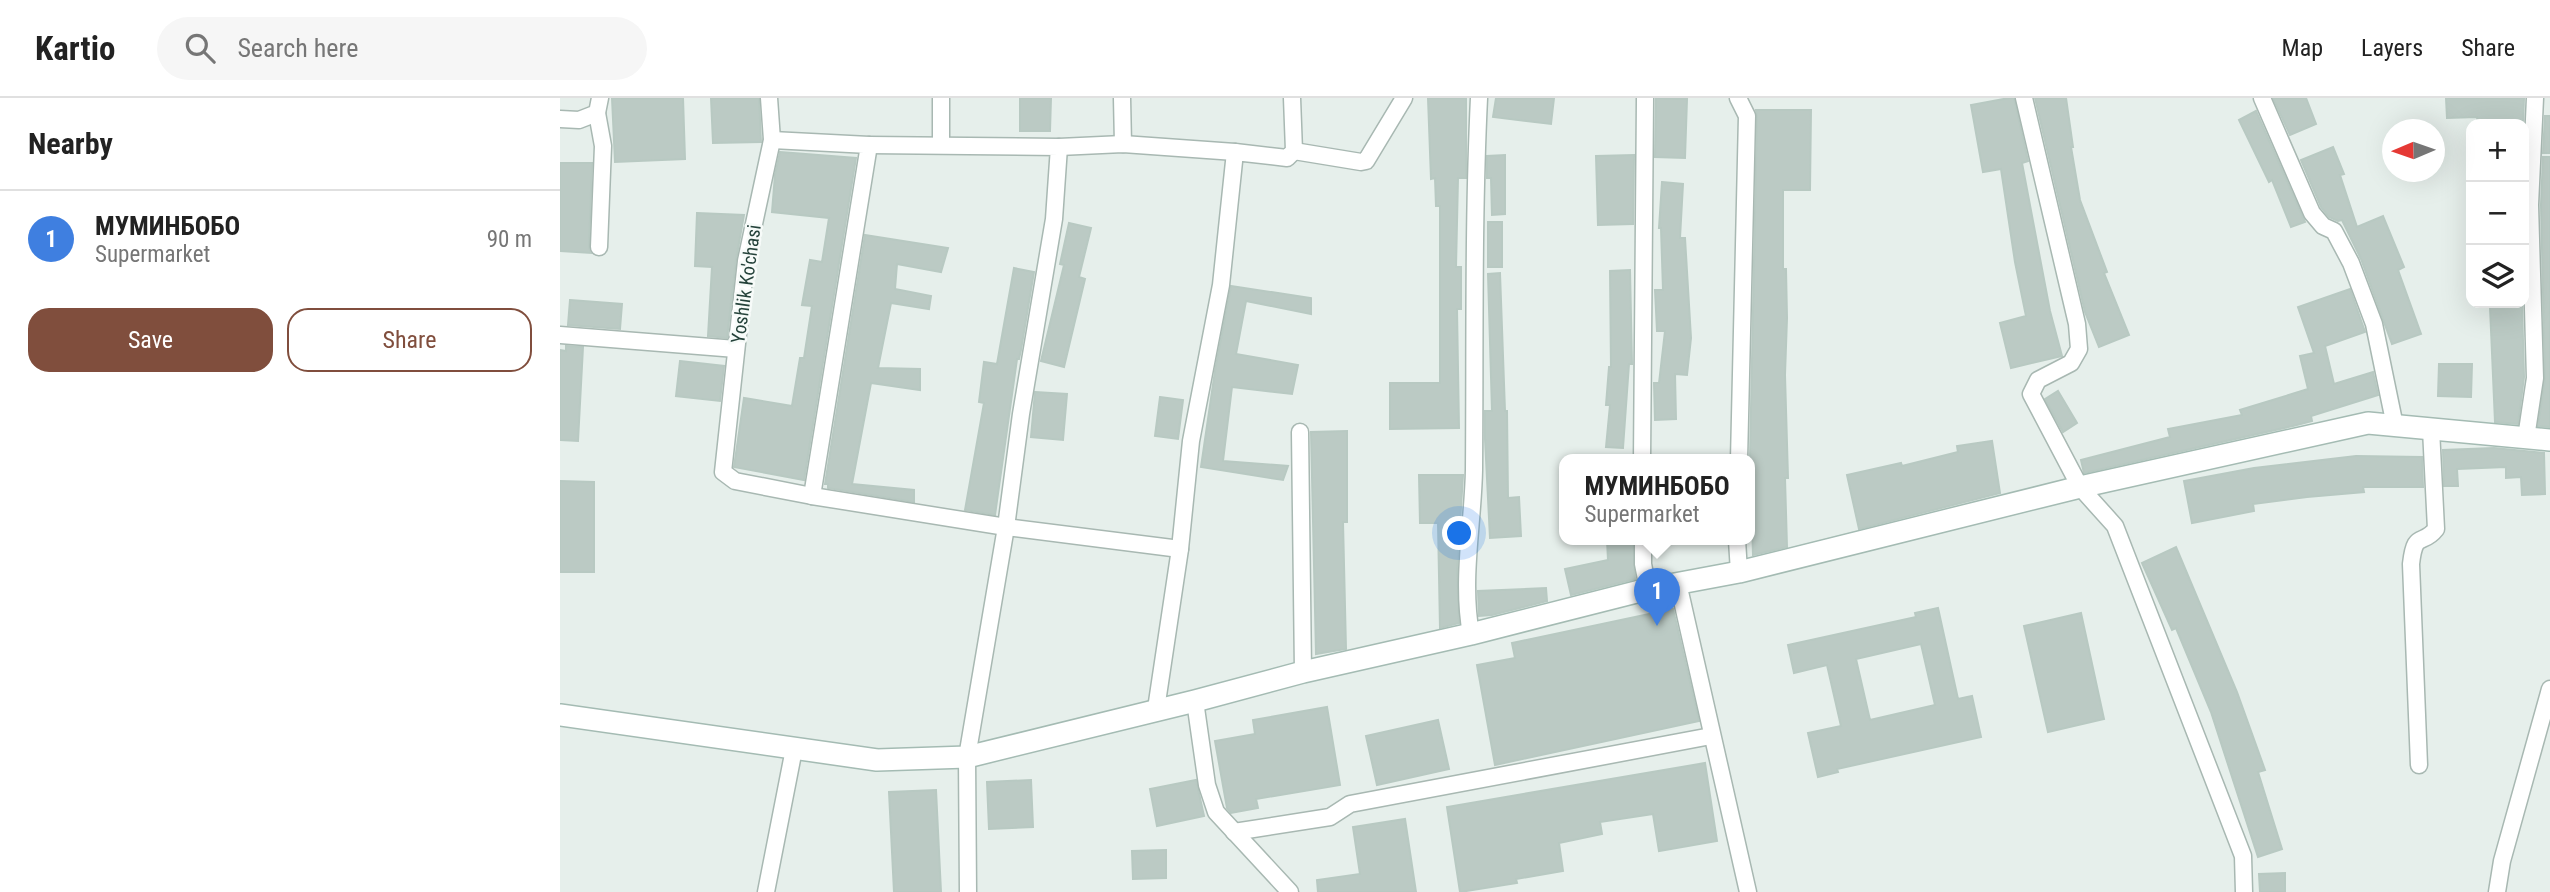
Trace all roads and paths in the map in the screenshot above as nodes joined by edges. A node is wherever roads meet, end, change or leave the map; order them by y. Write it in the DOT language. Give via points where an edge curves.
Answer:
graph roads {
  1 [pos="769,98"];
  2 [pos="941,98"];
  3 [pos="1122,98"];
  4 [pos="1292,98"];
  5 [pos="1404,98"];
  6 [pos="1479,98"];
  7 [pos="1645,98"];
  8 [pos="1738,98"];
  9 [pos="2024,98"];
  10 [pos="2262,98"];
  11 [pos="2535,98"];
  12 [pos="598,106"];
  13 [pos="560,119"];
  14 [pos="772,140"];
  15 [pos="941,144"];
  16 [pos="1123,144"];
  17 [pos="869,145"];
  18 [pos="1059,147"];
  19 [pos="1294,151"];
  20 [pos="1235,152"];
  21 [pos="599,247"];
  22 [pos="560,335"];
  23 [pos="736,349"];
  24 [pos="2395,426"];
  25 [pos="2431,429"];
  26 [pos="1300,432"];
  27 [pos="2526,438"];
  28 [pos="2550,440"];
  29 [pos="1642,454"];
  30 [pos="1739,454"];
  31 [pos="2080,487"];
  32 [pos="812,496"];
  33 [pos="1006,527"];
  34 [pos="1643,545"];
  35 [pos="1737,545"];
  36 [pos="1180,549"];
  37 [pos="1739,572"];
  38 [pos="1678,583"];
  39 [pos="1648,589"];
  40 [pos="1471,634"];
  41 [pos="1303,672"];
  42 [pos="2550,689"];
  43 [pos="1195,701"];
  44 [pos="1156,709"];
  45 [pos="560,715"];
  46 [pos="1711,736"];
  47 [pos="793,749"];
  48 [pos="967,757"];
  49 [pos="2419,765"];
  50 [pos="1234,832"];
  51 [pos="766,892"];
  52 [pos="968,892"];
  53 [pos="1290,892"];
  54 [pos="1748,892"];
  55 [pos="2244,892"];
  56 [pos="2497,892"];
  1 -- 14 [label="street, Yoshlik Ko'chasi"];
  2 -- 15 [label="street"];
  3 -- 16 [label="street"];
  4 -- 19 [label="street"];
  5 -- 19 [label="street" via="1366,161"];
  6 -- 40 [label="street" via="1474,473 1468,562"];
  7 -- 29 [label="street"];
  8 -- 30 [label="street" via="1747,116"];
  9 -- 31 [label="street" via="2079,349 2071,363 2038,380 2031,394"];
  10 -- 24 [label="street" via="2312,213 2334,231 2351,263 2374,324"];
  11 -- 27 [label="street" via="2530,205 2535,378"];
  12 -- 13 [label="street" via="579,120"];
  12 -- 21 [label="street" via="603,146"];
  14 -- 17 [label="street"];
  14 -- 23 [label="street, Yoshlik Ko'chasi" via="746,261"];
  15 -- 17 [label="street"];
  15 -- 18 [label="street"];
  16 -- 18 [label="street"];
  16 -- 20 [label="street"];
  17 -- 32 [label="street"];
  18 -- 33 [label="street" via="1054,219"];
  19 -- 20 [label="street" via="1287,158"];
  20 -- 36 [label="street" via="1220,285 1191,441"];
  22 -- 23 [label="street"];
  23 -- 32 [label="street, Yoshlik Ko'chasi" via="723,472 736,481"];
  24 -- 25 [label="street"];
  24 -- 31 [label="street" via="2368,423"];
  25 -- 27 [label="street"];
  25 -- 49 [label="street" via="2436,528 2413,546 2411,564"];
  26 -- 41 [label="street"];
  27 -- 28 [label="street"];
  31 -- 37 [label="street"];
  31 -- 55 [label="street" via="2115,526 2243,856"];
  32 -- 33 [label="street"];
  33 -- 36 [label="street"];
  33 -- 48 [label="street"];
  34 -- 39 [label="street"];
  35 -- 37 [label="street"];
  36 -- 44 [label="street"];
  37 -- 38 [label="street"];
  38 -- 39 [label="street"];
  38 -- 46 [label="street"];
  39 -- 40 [label="street"];
  40 -- 41 [label="street"];
  41 -- 43 [label="street"];
  42 -- 56 [label="street"];
  43 -- 44 [label="street"];
  43 -- 50 [label="street" via="1207,785 1216,812"];
  44 -- 48 [label="street"];
  45 -- 47 [label="street"];
  46 -- 50 [label="street" via="1350,804 1330,817"];
  46 -- 54 [label="street"];
  47 -- 48 [label="street" via="877,760"];
  47 -- 51 [label="street"];
  48 -- 52 [label="street"];
  50 -- 53 [label="street"];
}
